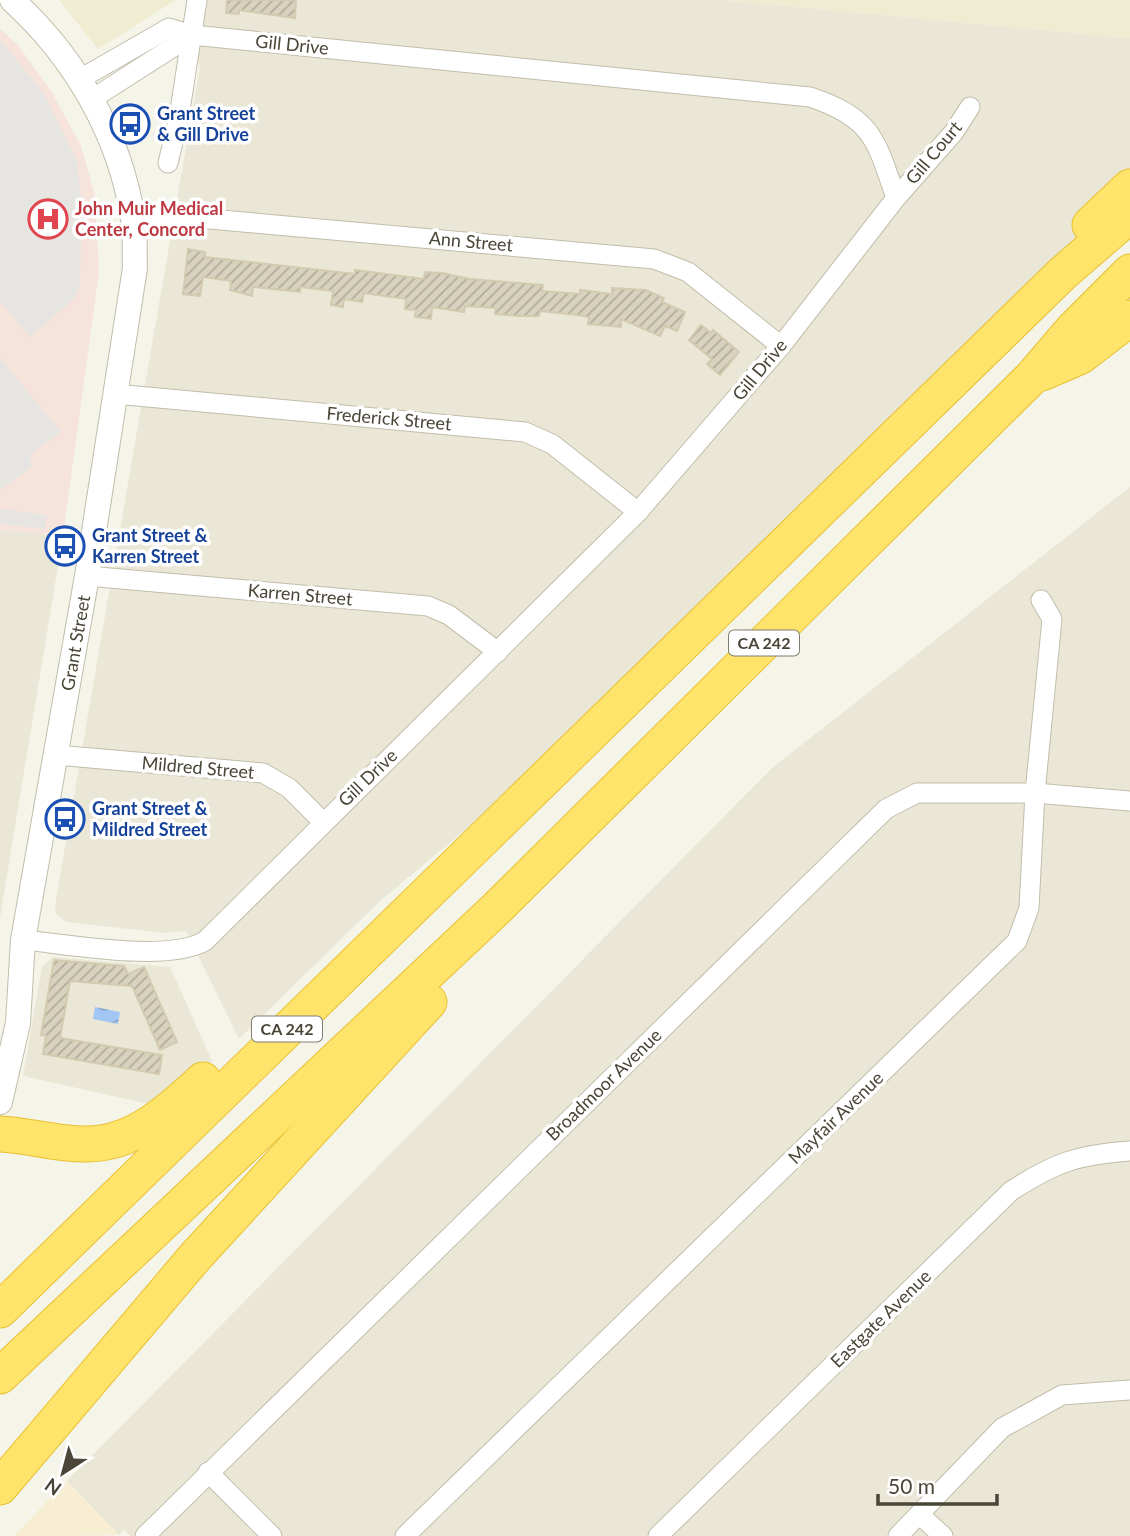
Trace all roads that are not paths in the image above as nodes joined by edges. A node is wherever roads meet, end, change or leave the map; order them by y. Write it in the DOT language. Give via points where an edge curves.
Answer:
graph roads {
  1 [pos="12,0"];
  2 [pos="197,0"];
  3 [pos="192,35"];
  4 [pos="86,89"];
  5 [pos="970,107"];
  6 [pos="168,163"];
  7 [pos="1130,187"];
  8 [pos="896,198"];
  9 [pos="1130,215"];
  10 [pos="134,220"];
  11 [pos="1130,272"];
  12 [pos="1063,273"];
  13 [pos="1130,318"];
  14 [pos="780,346"];
  15 [pos="1032,377"];
  16 [pos="115,394"];
  17 [pos="638,512"];
  18 [pos="87,576"];
  19 [pos="1041,600"];
  20 [pos="498,652"];
  21 [pos="571,753"];
  22 [pos="56,755"];
  23 [pos="1035,793"];
  24 [pos="1130,801"];
  25 [pos="323,822"];
  26 [pos="496,908"];
  27 [pos="23,940"];
  28 [pos="0,1002"];
  29 [pos="0,1102"];
  30 [pos="0,1134"];
  31 [pos="1130,1151"];
  32 [pos="2,1308"];
  33 [pos="4,1372"];
  34 [pos="1130,1390"];
  35 [pos="208,1472"];
  36 [pos="0,1487"];
  37 [pos="920,1515"];
  38 [pos="145,1536"];
  39 [pos="272,1536"];
  40 [pos="405,1536"];
  41 [pos="658,1536"];
  42 [pos="898,1536"];
  43 [pos="943,1536"];
  1 -- 4 [label="street, Grant Street" via="61,51"];
  2 -- 3 [label="street"];
  3 -- 4 [label="street"];
  3 -- 6 [label="street"];
  3 -- 8 [label="street, Gill Drive" via="810,97 840,107 863,124 878,145"];
  4 -- 10 [label="street, Grant Street" via="112,142"];
  5 -- 8 [label="street, Gill Court"];
  7 -- 12 [label="highway" via="1082,233"];
  8 -- 14 [label="street, Gill Drive"];
  9 -- 12 [label="highway, CA 242"];
  10 -- 14 [label="street, Ann Street" via="177,216 654,259 688,272"];
  10 -- 16 [label="street, Grant Street" via="135,268"];
  11 -- 15 [label="highway, CA 242"];
  12 -- 21 [label="highway, CA 242"];
  13 -- 15 [label="highway" via="1081,356"];
  14 -- 17 [label="street, Gill Drive"];
  15 -- 26 [label="highway, CA 242"];
  16 -- 17 [label="street, Frederick Street" via="525,432 552,444"];
  16 -- 18 [label="street, Grant Street"];
  17 -- 20 [label="street, Gill Drive"];
  18 -- 20 [label="street, Karren Street" via="428,606 449,615"];
  18 -- 22 [label="street, Grant Street"];
  19 -- 23 [label="street, Mayfair Avenue" via="1052,619"];
  20 -- 25 [label="street, Gill Drive"];
  21 -- 30 [label="highway" via="541,767 384,907 172,1109 144,1129 88,1144"];
  21 -- 32 [label="highway, CA 242"];
  22 -- 25 [label="street, Mildred Street" via="263,773 289,788"];
  22 -- 27 [label="street, Grant Street"];
  23 -- 24 [label="street, Broadmoor Avenue"];
  23 -- 35 [label="street, Broadmoor Avenue" via="917,793 886,809"];
  23 -- 40 [label="street, Mayfair Avenue" via="1029,908 1017,941"];
  25 -- 27 [label="street, Gill Drive" via="193,948 144,951"];
  26 -- 33 [label="highway, CA 242"];
  26 -- 36 [label="highway" via="492,938 377,1056 195,1257"];
  27 -- 28 [label="street, Grant Street"];
  27 -- 29 [label="street, Grant Street" via="18,1023"];
  31 -- 41 [label="street, Eastgate Avenue" via="1083,1154 1046,1169 1011,1191"];
  34 -- 37 [label="street" via="1062,1395 1002,1428"];
  35 -- 38 [label="street, Broadmoor Avenue"];
  35 -- 39 [label="street"];
  37 -- 42 [label="street"];
  37 -- 43 [label="street"];
}
